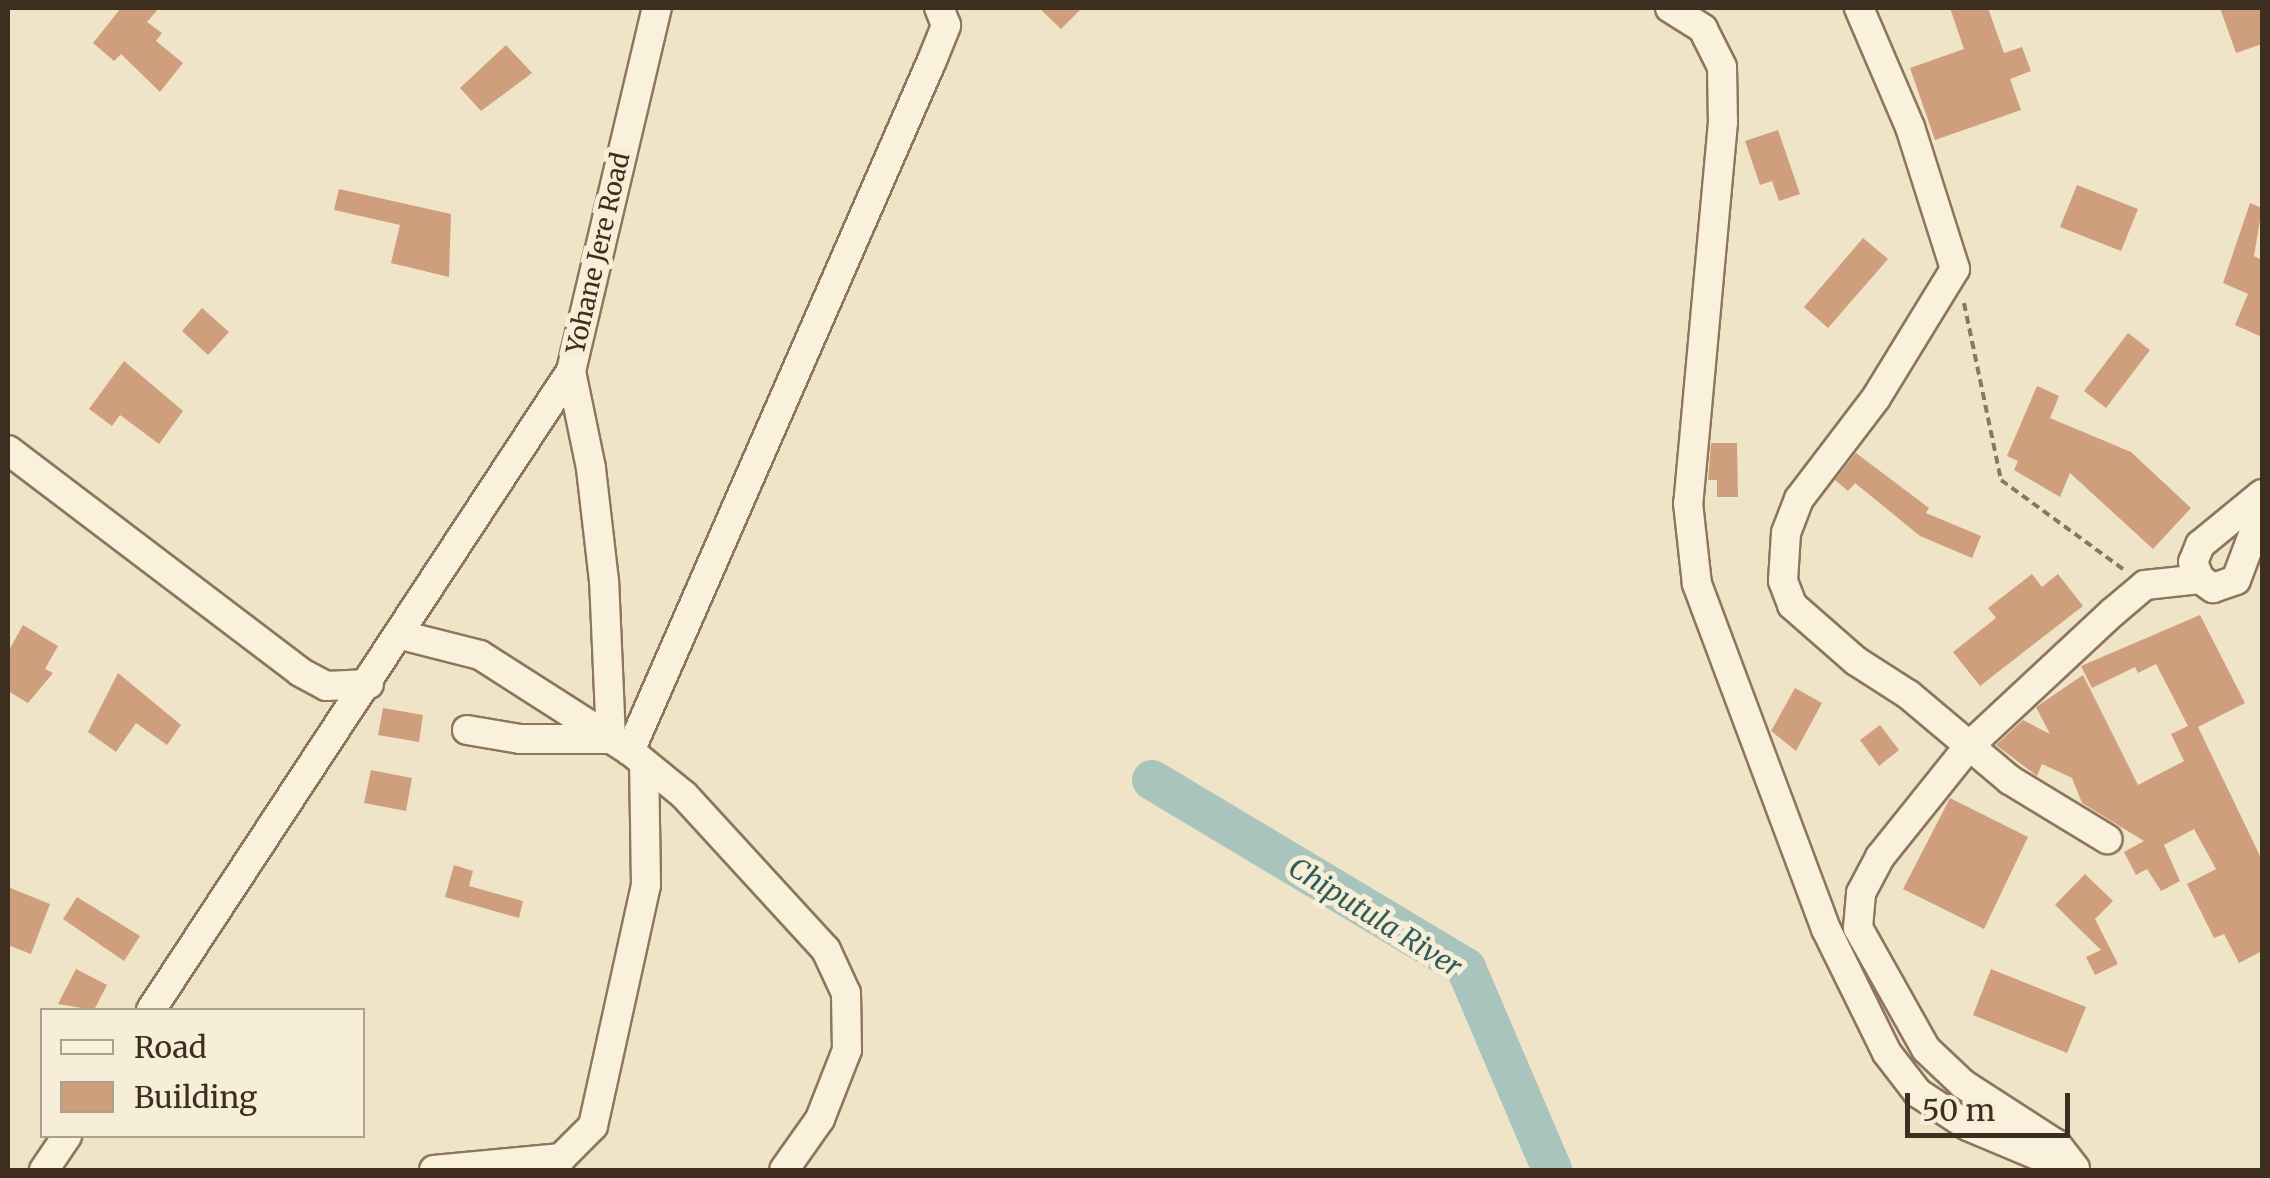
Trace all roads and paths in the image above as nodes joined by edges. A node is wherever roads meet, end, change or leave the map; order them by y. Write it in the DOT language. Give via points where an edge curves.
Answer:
graph roads {
  1 [pos="657,8"];
  2 [pos="939,8"];
  3 [pos="1670,8"];
  4 [pos="1859,8"];
  5 [pos="1955,269"];
  6 [pos="571,371"];
  7 [pos="9,453"];
  8 [pos="2262,494"];
  9 [pos="2262,512"];
  10 [pos="2200,579"];
  11 [pos="2145,585"];
  12 [pos="401,635"];
  13 [pos="369,684"];
  14 [pos="467,730"];
  15 [pos="1968,748"];
  16 [pos="628,751"];
  17 [pos="2108,839"];
  18 [pos="152,1008"];
  19 [pos="66,1138"];
  20 [pos="44,1170"];
  21 [pos="434,1170"];
  22 [pos="784,1170"];
  23 [pos="2074,1170"];
  1 -- 6 [label="street, Yohane Jere Road"];
  2 -- 16 [label="street" via="946,25 934,58"];
  3 -- 23 [label="street" via="1703,29 1722,67 1723,122 1688,503 1698,584 1710,621 1826,929 1886,1052 1918,1093 1968,1126"];
  4 -- 5 [label="street" via="1910,127"];
  5 -- 11 [label="path" via="2001,480"];
  5 -- 15 [label="street" via="1876,398 1799,499 1782,569 1792,606"];
  6 -- 12 [label="street"];
  6 -- 16 [label="street, Yohane Jere Road"];
  7 -- 13 [label="street" via="300,672 326,686"];
  8 -- 10 [label="street" via="2200,545 2193,562"];
  9 -- 10 [label="street" via="2236,580 2213,588"];
  10 -- 11 [label="street"];
  11 -- 15 [label="street"];
  12 -- 13 [label="street"];
  12 -- 16 [label="street" via="480,654"];
  13 -- 18 [label="street"];
  14 -- 16 [label="street"];
  15 -- 17 [label="street"];
  15 -- 23 [label="street" via="1880,858 1861,893 1858,928 1926,1049 1963,1084 2056,1144"];
  16 -- 21 [label="street, Yohane Jere Road" via="646,886 634,964 593,1126 561,1158"];
  16 -- 22 [label="street" via="684,795 782,896 826,950 846,993 847,1050 820,1119"];
  19 -- 20 [label="street"];
}
